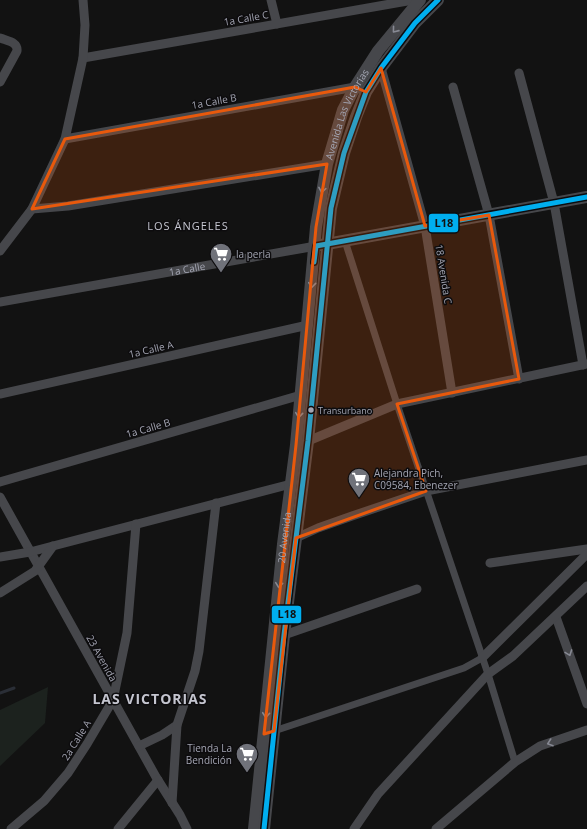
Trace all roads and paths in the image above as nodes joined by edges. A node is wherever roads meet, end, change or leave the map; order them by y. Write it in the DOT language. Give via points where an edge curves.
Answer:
graph roads {
  1 [pos="83,0"];
  2 [pos="271,0"];
  3 [pos="412,0"];
  4 [pos="420,0"];
  5 [pos="431,2"];
  6 [pos="277,24"];
  7 [pos="0,38"];
  8 [pos="83,58"];
  9 [pos="380,68"];
  10 [pos="519,73"];
  11 [pos="0,82"];
  12 [pos="355,86"];
  13 [pos="453,87"];
  14 [pos="366,92"];
  15 [pos="65,139"];
  16 [pos="327,164"];
  17 [pos="587,197"];
  18 [pos="554,203"];
  19 [pos="32,209"];
  20 [pos="489,215"];
  21 [pos="425,226"];
  22 [pos="345,241"];
  23 [pos="321,245"];
  24 [pos="2,246"];
  25 [pos="0,302"];
  26 [pos="308,325"];
  27 [pos="585,365"];
  28 [pos="518,379"];
  29 [pos="452,393"];
  30 [pos="0,394"];
  31 [pos="301,395"];
  32 [pos="397,404"];
  33 [pos="308,441"];
  34 [pos="587,460"];
  35 [pos="0,482"];
  36 [pos="291,484"];
  37 [pos="426,491"];
  38 [pos="0,497"];
  39 [pos="216,503"];
  40 [pos="136,524"];
  41 [pos="296,538"];
  42 [pos="53,546"];
  43 [pos="587,549"];
  44 [pos="30,552"];
  45 [pos="587,554"];
  46 [pos="0,557"];
  47 [pos="490,563"];
  48 [pos="39,567"];
  49 [pos="587,586"];
  50 [pos="417,589"];
  51 [pos="0,593"];
  52 [pos="556,616"];
  53 [pos="284,634"];
  54 [pos="482,658"];
  55 [pos="488,674"];
  56 [pos="113,700"];
  57 [pos="587,704"];
  58 [pos="177,725"];
  59 [pos="587,730"];
  60 [pos="269,733"];
  61 [pos="139,746"];
  62 [pos="515,762"];
  63 [pos="158,780"];
  64 [pos="172,803"];
  65 [pos="11,829"];
  66 [pos="118,829"];
  67 [pos="187,829"];
  68 [pos="254,829"];
  69 [pos="264,829"];
  70 [pos="354,829"];
  71 [pos="436,829"];
  1 -- 8 [label="street"];
  2 -- 6 [label="street"];
  3 -- 6 [label="street, 1a Calle C"];
  4 -- 12 [label="street, Avenida Las Victorias, one-way" via="378,51"];
  5 -- 9 [label="street, Avenida Las Victorias"];
  6 -- 8 [label="street, 1a Calle C"];
  7 -- 11 [label="street" via="16,44 18,51"];
  8 -- 15 [label="street"];
  9 -- 14 [label="street, Avenida Las Victorias"];
  9 -- 21 [label="street, 18 Avenida C"];
  10 -- 18 [label="street"];
  12 -- 14 [label="street"];
  12 -- 15 [label="street, 1a Calle B"];
  12 -- 16 [label="street, Avenida Las Victorias" via="343,110"];
  13 -- 20 [label="street"];
  14 -- 23 [label="street, Avenida Las Victorias" via="344,153"];
  15 -- 19 [label="street"];
  16 -- 19 [label="street" via="76,205"];
  16 -- 23 [label="street, Avenida Las Victorias, one-way" via="317,221"];
  17 -- 18 [label="street, 1a Calle"];
  18 -- 20 [label="street, 1a Calle"];
  18 -- 27 [label="street"];
  19 -- 24 [label="street"];
  20 -- 21 [label="street, 1a Calle"];
  20 -- 28 [label="street"];
  21 -- 22 [label="street, 1a Calle"];
  21 -- 29 [label="street, 18 Avenida C"];
  22 -- 23 [label="street, 1a Calle"];
  22 -- 32 [label="street"];
  23 -- 25 [label="street, 1a Calle"];
  23 -- 26 [label="street, 20 Avenida, one-way"];
  23 -- 33 [label="street, 20 Avenida"];
  26 -- 30 [label="street, 1a Calle A"];
  26 -- 31 [label="street, 20 Avenida"];
  27 -- 28 [label="street"];
  28 -- 29 [label="street"];
  29 -- 32 [label="street"];
  31 -- 35 [label="street, 1a Calle B"];
  31 -- 36 [label="street, 20 Avenida, one-way"];
  32 -- 33 [label="street"];
  32 -- 37 [label="street"];
  33 -- 41 [label="street, 20 Avenida"];
  34 -- 37 [label="street"];
  36 -- 39 [label="street"];
  36 -- 60 [label="street, 20 Avenida, one-way" via="273,638"];
  37 -- 41 [label="street" via="345,518"];
  37 -- 54 [label="street"];
  38 -- 44 [label="street, 23 Avenida"];
  39 -- 40 [label="street"];
  39 -- 58 [label="street" via="199,652"];
  40 -- 42 [label="street"];
  40 -- 56 [label="street, 2a Calle A" via="127,633"];
  41 -- 53 [label="street, 20 Avenida"];
  42 -- 44 [label="street"];
  42 -- 48 [label="street"];
  43 -- 47 [label="street"];
  44 -- 46 [label="street"];
  44 -- 48 [label="street, 23 Avenida"];
  45 -- 54 [label="street"];
  48 -- 51 [label="street"];
  48 -- 56 [label="street, 23 Avenida"];
  49 -- 52 [label="street"];
  50 -- 53 [label="street"];
  52 -- 55 [label="street" via="513,656"];
  52 -- 57 [label="street, one-way"];
  53 -- 60 [label="street, 20 Avenida"];
  54 -- 55 [label="street"];
  54 -- 60 [label="street" via="464,668"];
  55 -- 62 [label="street"];
  55 -- 70 [label="street" via="378,794"];
  56 -- 61 [label="street, 23 Avenida"];
  56 -- 65 [label="street, 2a Calle A" via="68,773 44,801"];
  58 -- 61 [label="street"];
  58 -- 64 [label="street"];
  59 -- 62 [label="street, one-way" via="540,746"];
  60 -- 68 [label="street, 20 Avenida"];
  60 -- 69 [label="street, 20 Avenida"];
  61 -- 63 [label="street, 23 Avenida"];
  62 -- 71 [label="street"];
  63 -- 64 [label="street, 23 Avenida"];
  63 -- 66 [label="street"];
  64 -- 67 [label="street, 23 Avenida"];
}
